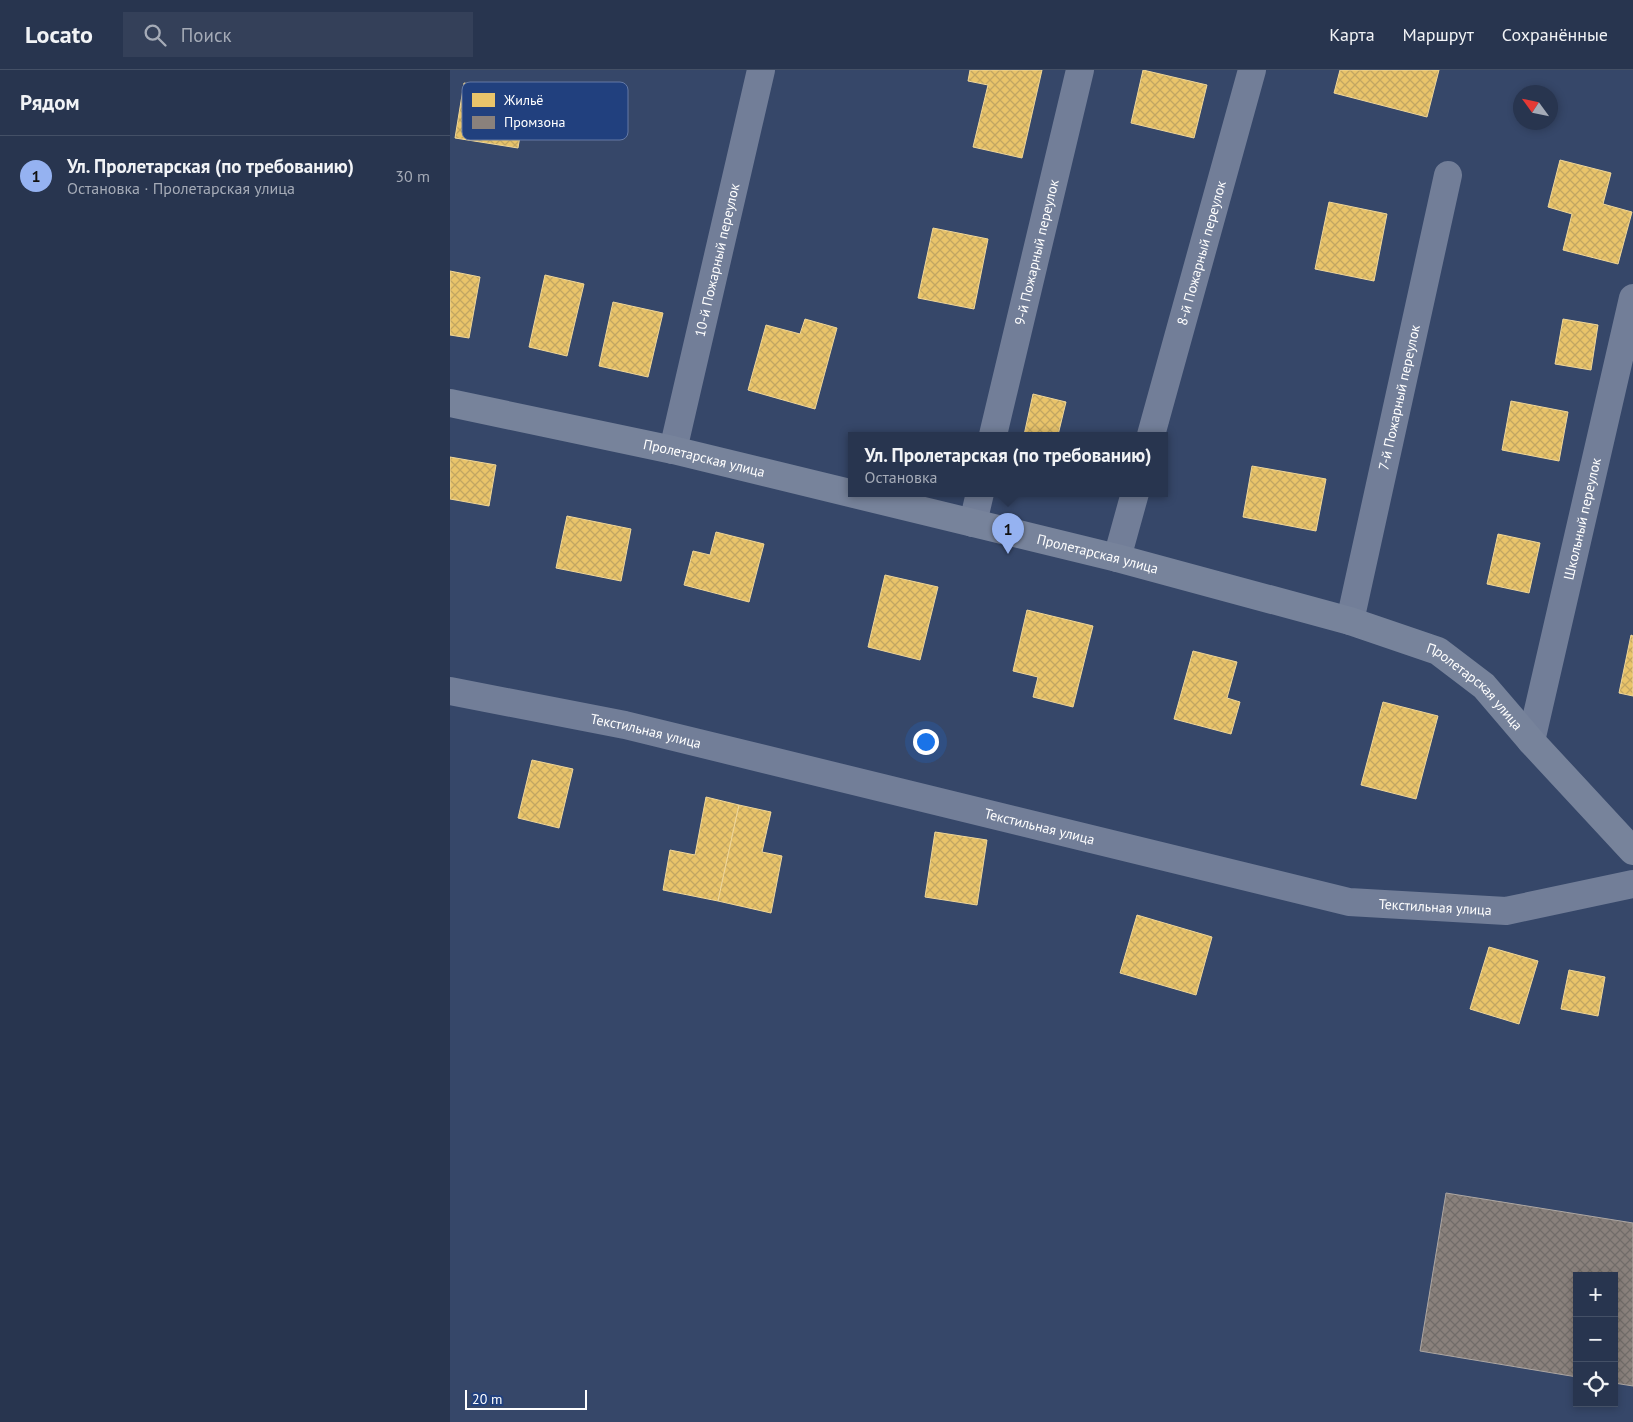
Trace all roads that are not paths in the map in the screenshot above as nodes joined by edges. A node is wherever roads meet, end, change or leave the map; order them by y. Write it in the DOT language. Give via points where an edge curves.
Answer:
graph roads {
  1 [pos="761,70"];
  2 [pos="1080,70"];
  3 [pos="1252,70"];
  4 [pos="1448,175"];
  5 [pos="1633,298"];
  6 [pos="450,403"];
  7 [pos="994,432"];
  8 [pos="1152,432"];
  9 [pos="672,450"];
  10 [pos="848,493"];
  11 [pos="866,497"];
  12 [pos="979,497"];
  13 [pos="1134,497"];
  14 [pos="973,523"];
  15 [pos="1117,558"];
  16 [pos="1350,621"];
  17 [pos="450,691"];
  18 [pos="1531,741"];
  19 [pos="1633,851"];
  20 [pos="1633,884"];
  1 -- 9 [label="street, 10-й Пожарный переулок"];
  2 -- 7 [label="street, 9-й Пожарный переулок"];
  3 -- 8 [label="street, 8-й Пожарный переулок"];
  4 -- 16 [label="street, 7-й Пожарный переулок"];
  5 -- 18 [label="street, Школьный переулок"];
  6 -- 9 [label="street, Пролетарская улица"];
  9 -- 10 [label="street, Пролетарская улица"];
  11 -- 14 [label="street, Пролетарская улица"];
  12 -- 14 [label="street"];
  13 -- 15 [label="street"];
  14 -- 15 [label="street, Пролетарская улица"];
  15 -- 16 [label="street, Пролетарская улица"];
  16 -- 18 [label="street, Пролетарская улица" via="1438,651 1484,686"];
  17 -- 20 [label="street, Текстильная улица" via="634,727 1348,902 1506,910"];
  18 -- 19 [label="street, Пролетарская улица"];
}
